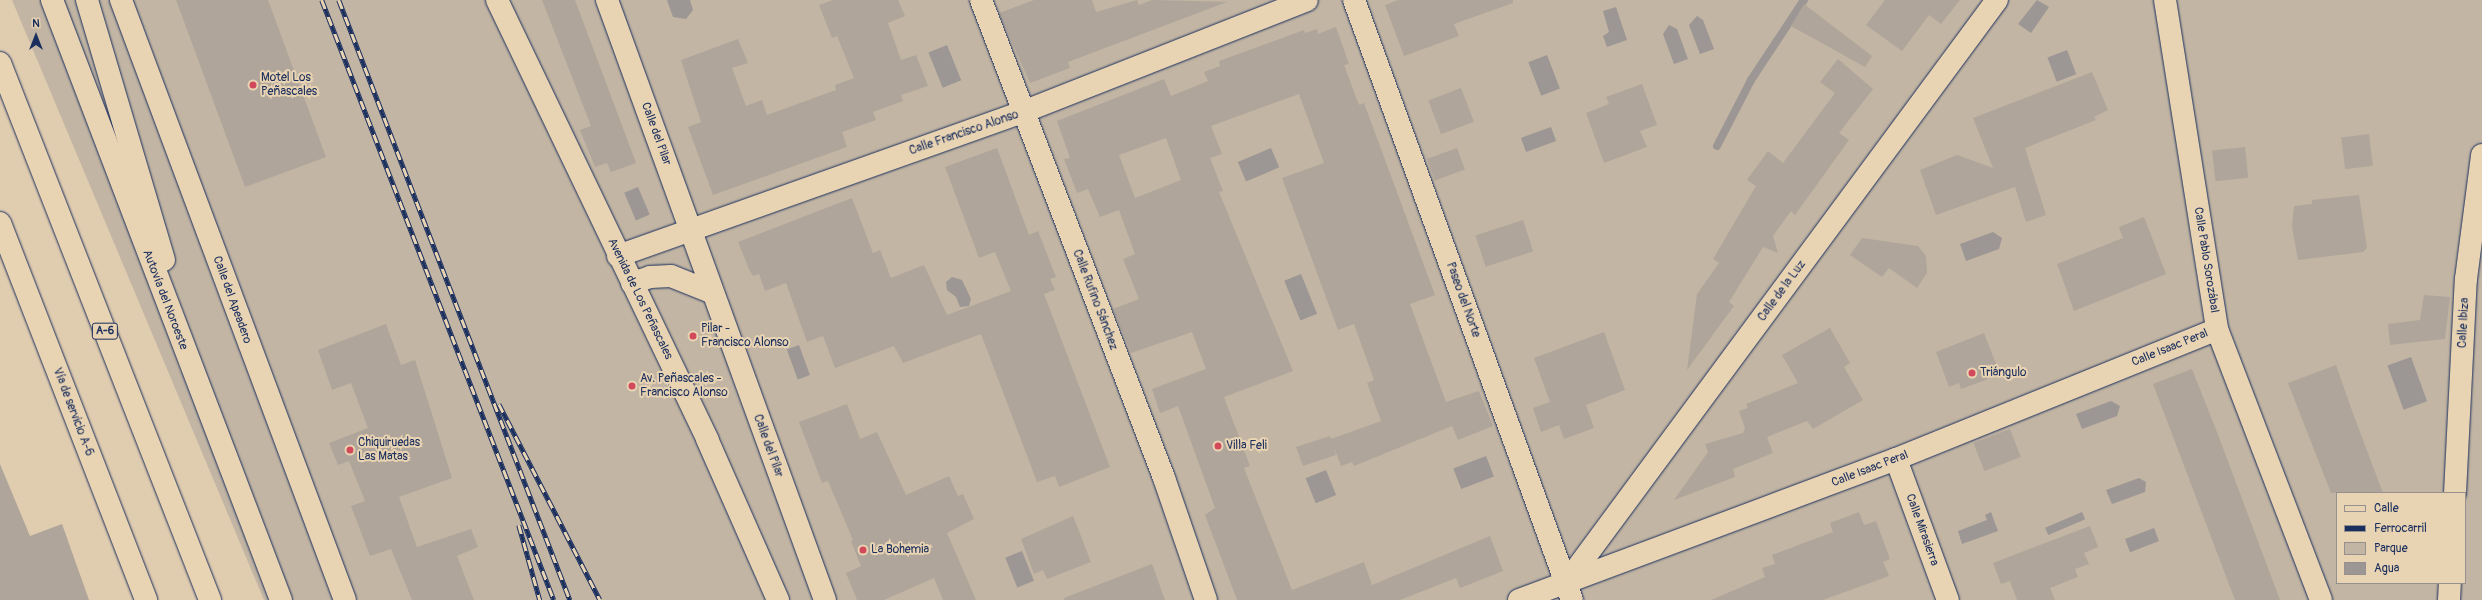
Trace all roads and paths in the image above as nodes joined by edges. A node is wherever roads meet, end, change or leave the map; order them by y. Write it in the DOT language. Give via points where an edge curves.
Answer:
graph roads {
  1 [pos="52,0"];
  2 [pos="87,0"];
  3 [pos="121,0"];
  4 [pos="497,0"];
  5 [pos="607,0"];
  6 [pos="981,0"];
  7 [pos="1307,0"];
  8 [pos="1354,0"];
  9 [pos="1997,0"];
  10 [pos="2165,0"];
  11 [pos="0,63"];
  12 [pos="1023,112"];
  13 [pos="2482,155"];
  14 [pos="0,223"];
  15 [pos="692,228"];
  16 [pos="618,256"];
  17 [pos="632,283"];
  18 [pos="710,292"];
  19 [pos="2217,329"];
  20 [pos="214,428"];
  21 [pos="1896,459"];
  22 [pos="2454,492"];
  23 [pos="2450,584"];
  24 [pos="1569,592"];
  25 [pos="146,600"];
  26 [pos="210,600"];
  27 [pos="281,600"];
  28 [pos="346,600"];
  29 [pos="778,600"];
  30 [pos="825,600"];
  31 [pos="1206,600"];
  32 [pos="1519,600"];
  33 [pos="1948,600"];
  34 [pos="2321,600"];
  35 [pos="2449,600"];
  1 -- 20 [label="main road, Autovía del Noroeste"];
  2 -- 20 [label="main road"];
  3 -- 28 [label="main road, Calle del Apeadero"];
  4 -- 16 [label="main road, Avenida de Los Peñascales"];
  5 -- 15 [label="main road, Calle del Pilar"];
  6 -- 12 [label="main road, Calle Rufino Sánchez"];
  7 -- 12 [label="main road, Calle Francisco Alonso"];
  8 -- 24 [label="main road, Paseo del Norte"];
  9 -- 24 [label="main road, Calle de la Luz"];
  10 -- 19 [label="main road, Calle Pablo Sorozábal"];
  11 -- 26 [label="main road, A-6"];
  12 -- 15 [label="main road, Calle Francisco Alonso"];
  12 -- 31 [label="main road, Calle Rufino Sánchez" via="1164,478"];
  13 -- 22 [label="main road, Calle Ibiza" via="2466,279"];
  14 -- 25 [label="main road, Vía de servicio A-6"];
  15 -- 16 [label="main road, Calle Francisco Alonso"];
  15 -- 18 [label="main road, Calle del Pilar"];
  16 -- 17 [label="main road, Avenida de Los Peñascales"];
  17 -- 18 [label="main road" via="650,277 671,276"];
  17 -- 29 [label="main road, Avenida de Los Peñascales"];
  18 -- 30 [label="main road, Calle del Pilar"];
  19 -- 21 [label="main road, Calle Isaac Peral"];
  19 -- 34 [label="main road, Calle Pablo Sorozábal"];
  20 -- 27 [label="main road, Autovía del Noroeste"];
  21 -- 24 [label="main road, Calle Isaac Peral"];
  21 -- 33 [label="main road, Calle Mirasierra"];
  23 -- 35 [label="main road"];
  24 -- 32 [label="main road, Calle Isaac Peral"];
}
